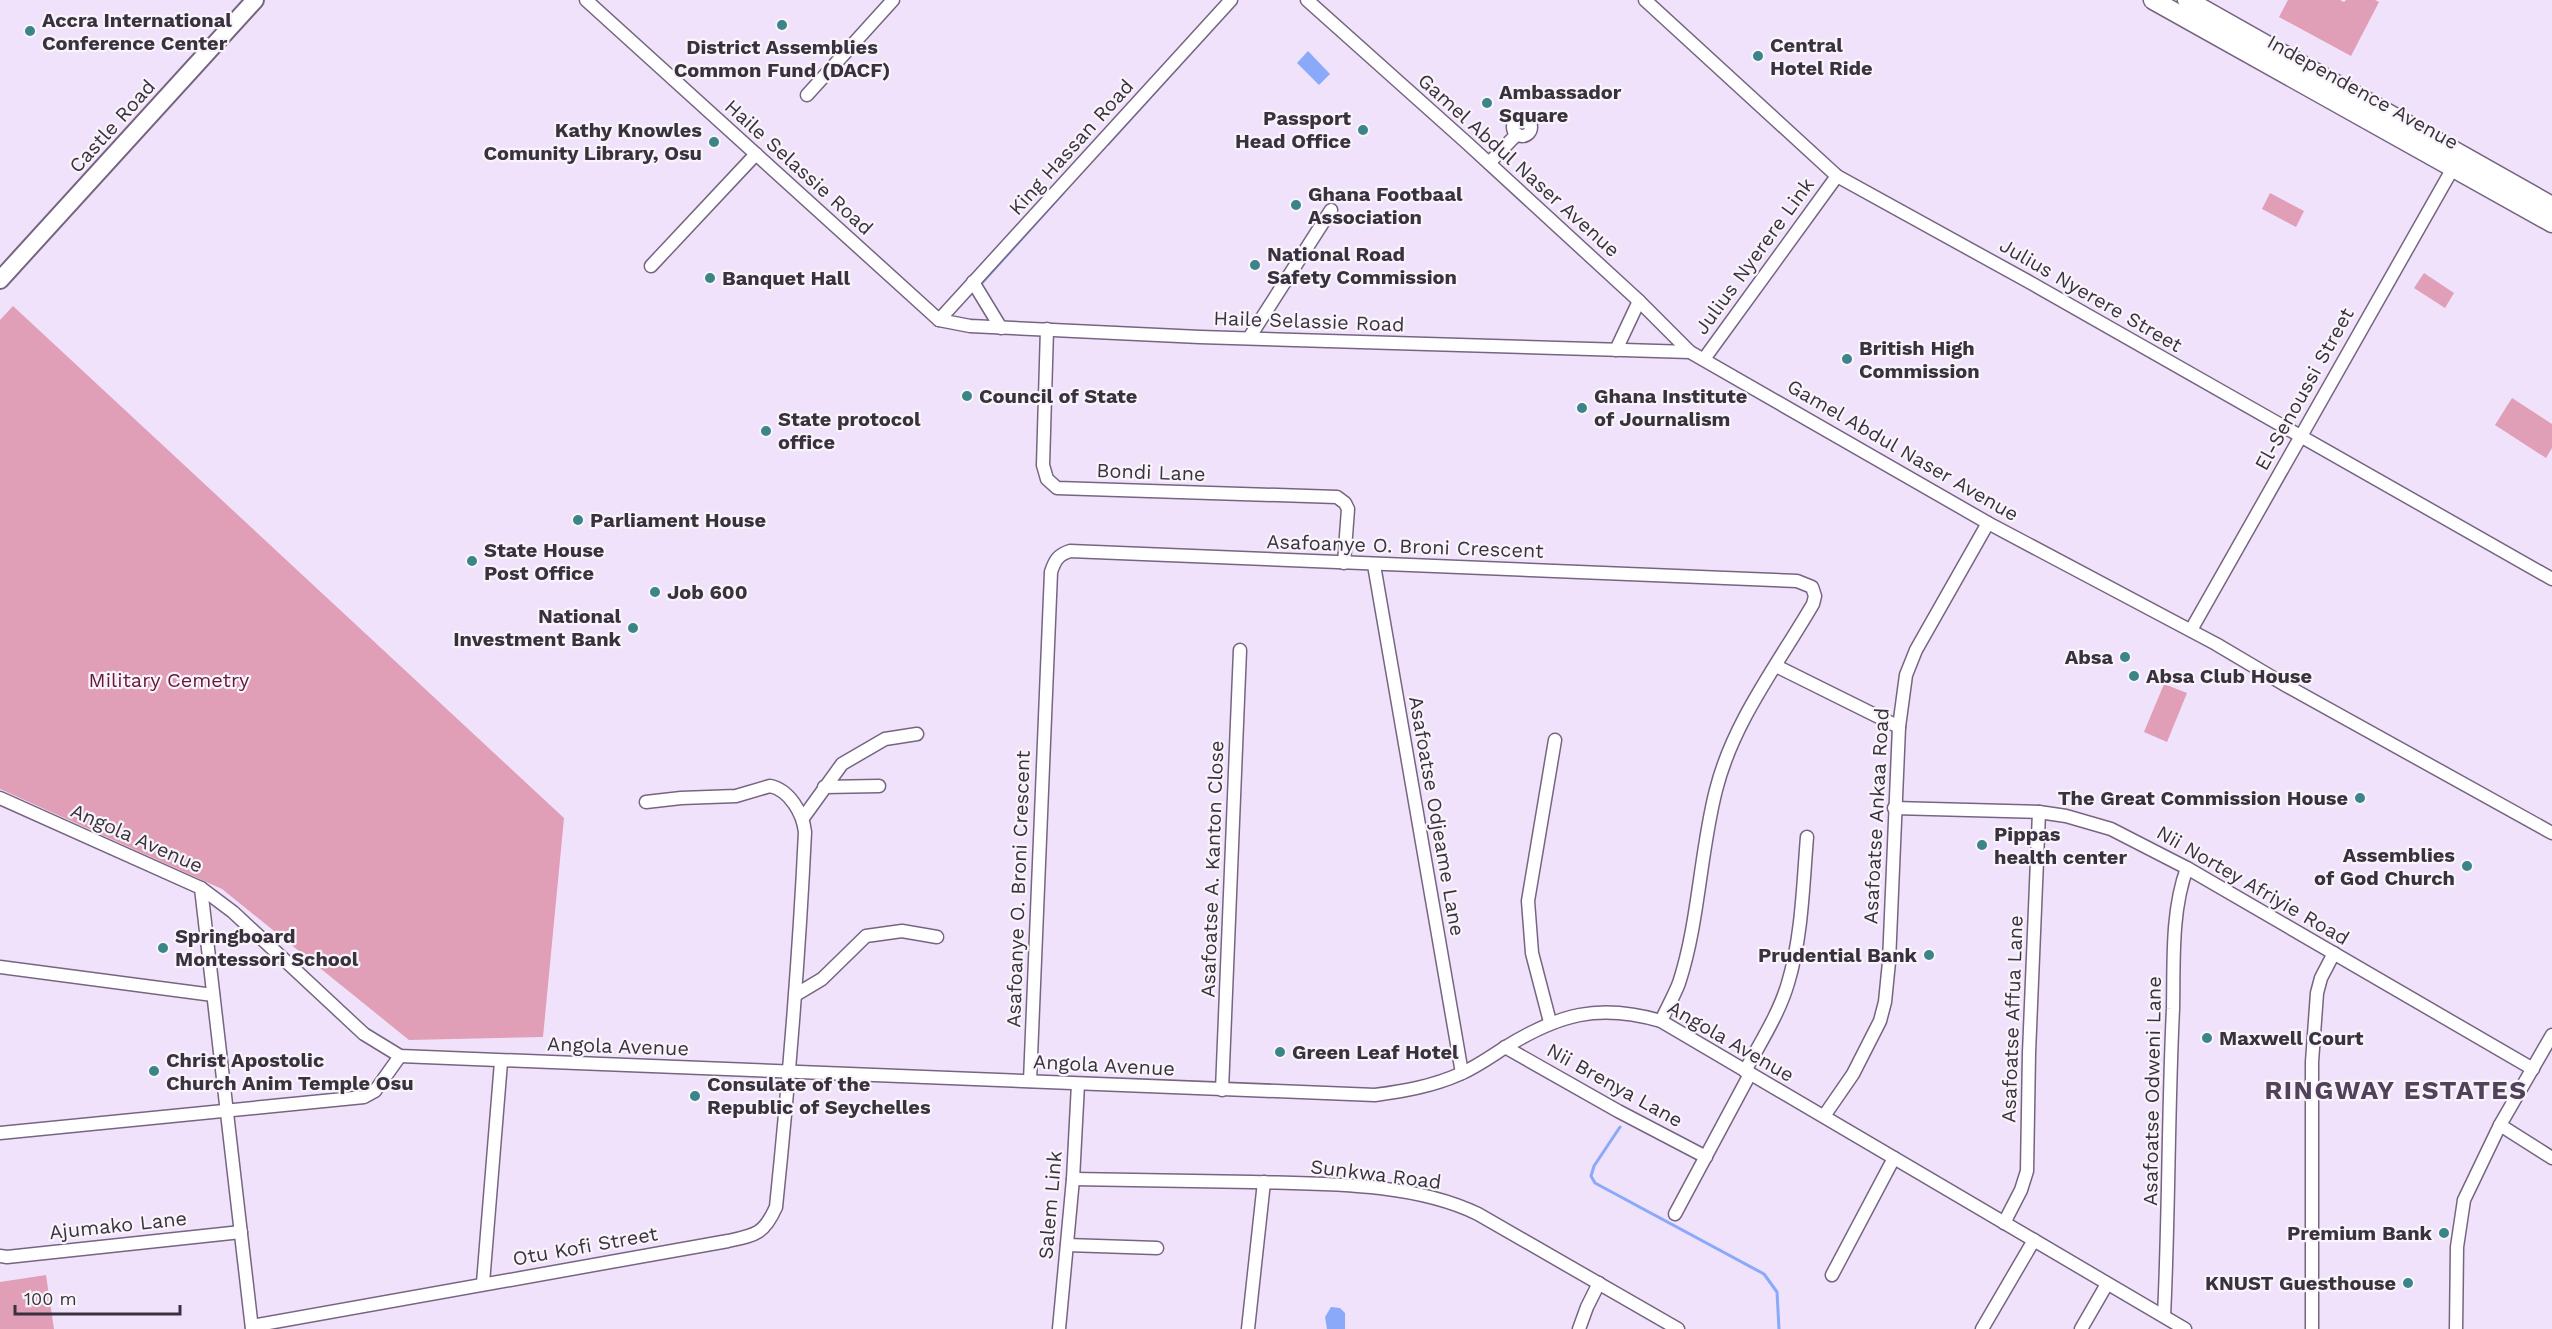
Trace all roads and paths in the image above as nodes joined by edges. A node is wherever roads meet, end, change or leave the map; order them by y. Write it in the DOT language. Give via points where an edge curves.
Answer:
graph roads {
  1 [pos="255,0"];
  2 [pos="586,0"];
  3 [pos="893,0"];
  4 [pos="1231,0"];
  5 [pos="1307,0"];
  6 [pos="1645,0"];
  7 [pos="2153,0"];
  8 [pos="2187,0"];
  9 [pos="807,95"];
  10 [pos="1517,134"];
  11 [pos="756,154"];
  12 [pos="1489,163"];
  13 [pos="2452,168"];
  14 [pos="1837,176"];
  15 [pos="2552,206"];
  16 [pos="1330,210"];
  17 [pos="2552,223"];
  18 [pos="651,266"];
  19 [pos="0,280"];
  20 [pos="974,282"];
  21 [pos="1639,301"];
  22 [pos="939,320"];
  23 [pos="1001,328"];
  24 [pos="1047,329"];
  25 [pos="1250,338"];
  26 [pos="1616,350"];
  27 [pos="1690,352"];
  28 [pos="1704,359"];
  29 [pos="2300,437"];
  30 [pos="1988,523"];
  31 [pos="1344,563"];
  32 [pos="1374,565"];
  33 [pos="2552,579"];
  34 [pos="2192,630"];
  35 [pos="1240,650"];
  36 [pos="1776,666"];
  37 [pos="1899,727"];
  38 [pos="917,734"];
  39 [pos="1555,740"];
  40 [pos="879,786"];
  41 [pos="824,787"];
  42 [pos="0,798"];
  43 [pos="646,802"];
  44 [pos="1894,808"];
  45 [pos="2040,812"];
  46 [pos="803,818"];
  47 [pos="2552,833"];
  48 [pos="1807,837"];
  49 [pos="2187,868"];
  50 [pos="201,888"];
  51 [pos="936,937"];
  52 [pos="2334,953"];
  53 [pos="0,967"];
  54 [pos="797,994"];
  55 [pos="213,995"];
  56 [pos="1661,1021"];
  57 [pos="1550,1022"];
  58 [pos="2552,1035"];
  59 [pos="1505,1047"];
  60 [pos="400,1056"];
  61 [pos="501,1062"];
  62 [pos="2533,1069"];
  63 [pos="790,1072"];
  64 [pos="1748,1072"];
  65 [pos="1462,1073"];
  66 [pos="1030,1081"];
  67 [pos="1078,1084"];
  68 [pos="1222,1090"];
  69 [pos="227,1110"];
  70 [pos="1824,1116"];
  71 [pos="2500,1125"];
  72 [pos="0,1133"];
  73 [pos="1706,1157"];
  74 [pos="1894,1158"];
  75 [pos="2552,1158"];
  76 [pos="1073,1179"];
  77 [pos="1264,1182"];
  78 [pos="1675,1214"];
  79 [pos="2004,1223"];
  80 [pos="241,1232"];
  81 [pos="2034,1240"];
  82 [pos="1067,1245"];
  83 [pos="1157,1248"];
  84 [pos="0,1256"];
  85 [pos="1832,1275"];
  86 [pos="1599,1282"];
  87 [pos="483,1283"];
  88 [pos="2107,1284"];
  89 [pos="2164,1316"];
  90 [pos="252,1328"];
  91 [pos="1059,1329"];
  92 [pos="1248,1329"];
  93 [pos="1579,1329"];
  94 [pos="1678,1329"];
  95 [pos="1982,1329"];
  96 [pos="2081,1329"];
  97 [pos="2185,1329"];
  98 [pos="2312,1329"];
  99 [pos="2456,1329"];
  1 -- 19 [label="main road, Castle Road"];
  2 -- 11 [label="street, Haile Selassie Road"];
  3 -- 9 [label="street"];
  4 -- 20 [label="street, King Hassan Road"];
  5 -- 12 [label="street, Gamel Abdul Naser Avenue"];
  6 -- 14 [label="street, Julius Nyerere Street"];
  7 -- 13 [label="main road, Independence Avenue"];
  8 -- 15 [label="main road, Independence Avenue"];
  10 -- 12 [label="street"];
  11 -- 18 [label="street"];
  11 -- 22 [label="street, Haile Selassie Road"];
  12 -- 21 [label="street, Gamel Abdul Naser Avenue"];
  13 -- 17 [label="main road, Independence Avenue"];
  13 -- 29 [label="street, El-Senoussi Street"];
  14 -- 28 [label="street, Julius Nyerere Link"];
  14 -- 29 [label="street, Julius Nyerere Street"];
  16 -- 25 [label="street"];
  20 -- 22 [label="street, King Hassan Road"];
  20 -- 23 [label="street"];
  21 -- 26 [label="street"];
  21 -- 27 [label="street, Gamel Abdul Naser Avenue"];
  22 -- 23 [label="street, Haile Selassie Road"];
  23 -- 24 [label="street, Haile Selassie Road"];
  24 -- 25 [label="street, Haile Selassie Road"];
  24 -- 31 [label="street, Bondi Lane" via="1043,465 1047,479 1057,488 1337,497 1348,509"];
  25 -- 26 [label="street, Haile Selassie Road"];
  26 -- 27 [label="street, Haile Selassie Road"];
  27 -- 28 [label="street, Gamel Abdul Naser Avenue"];
  28 -- 30 [label="street, Gamel Abdul Naser Avenue"];
  29 -- 33 [label="street, Julius Nyerere Street"];
  29 -- 34 [label="street, El-Senoussi Street"];
  30 -- 34 [label="street, Gamel Abdul Naser Avenue"];
  30 -- 37 [label="street, Asafoatse Ankaa Road" via="1910,663"];
  31 -- 32 [label="street, Asafoanye O. Broni Crescent"];
  31 -- 66 [label="street, Asafoanye O. Broni Crescent" via="1070,551 1054,561"];
  32 -- 36 [label="street, Asafoanye O. Broni Crescent" via="1797,581 1812,587 1815,596"];
  32 -- 65 [label="street, Asafoatse Odjeame Lane"];
  34 -- 47 [label="street, Gamel Abdul Naser Avenue"];
  35 -- 68 [label="street, Asafoatse A. Kanton Close"];
  36 -- 37 [label="street"];
  36 -- 56 [label="street, Asafoanye O. Broni Crescent" via="1744,718 1722,772 1681,975"];
  37 -- 44 [label="street, Asafoatse Ankaa Road"];
  38 -- 41 [label="street" via="885,739 867,747 842,764"];
  39 -- 57 [label="street" via="1527,901 1532,953"];
  40 -- 41 [label="street"];
  41 -- 46 [label="street"];
  42 -- 50 [label="street, Angola Avenue"];
  43 -- 46 [label="street" via="736,796 770,786 793,802"];
  44 -- 45 [label="street, Nii Nortey Afriyie Road"];
  44 -- 70 [label="street, Asafoatse Ankaa Road" via="1885,1002 1880,1021 1852,1074"];
  45 -- 49 [label="street, Nii Nortey Afriyie Road" via="2112,829"];
  45 -- 79 [label="street, Asafoatse Affua Lane" via="2027,1171"];
  46 -- 54 [label="street, Otu Kofi Street"];
  48 -- 64 [label="street" via="1788,983"];
  49 -- 52 [label="street, Nii Nortey Afriyie Road"];
  49 -- 89 [label="street, Asafoatse Odweni Lane" via="2177,914"];
  50 -- 55 [label="street"];
  50 -- 60 [label="street, Angola Avenue" via="233,912 364,1034"];
  51 -- 54 [label="street" via="902,931 866,936 822,979"];
  52 -- 62 [label="street, Nii Nortey Afriyie Road"];
  52 -- 98 [label="street" via="2317,993 2312,1062"];
  53 -- 55 [label="street"];
  54 -- 63 [label="street, Otu Kofi Street"];
  55 -- 69 [label="street"];
  56 -- 57 [label="street, Angola Avenue" via="1635,1013 1598,1011"];
  56 -- 64 [label="street, Angola Avenue"];
  57 -- 59 [label="street, Angola Avenue"];
  58 -- 62 [label="street"];
  59 -- 65 [label="street, Angola Avenue"];
  59 -- 73 [label="street, Nii Brenya Lane"];
  60 -- 61 [label="street, Angola Avenue"];
  60 -- 69 [label="street" via="375,1091 364,1097"];
  61 -- 63 [label="street, Angola Avenue"];
  61 -- 87 [label="street"];
  62 -- 71 [label="street"];
  63 -- 66 [label="street, Angola Avenue"];
  63 -- 87 [label="street, Otu Kofi Street" via="776,1207 768,1224 753,1235"];
  64 -- 70 [label="street, Angola Avenue"];
  64 -- 73 [label="street"];
  65 -- 68 [label="street, Angola Avenue" via="1433,1085 1375,1095"];
  66 -- 67 [label="street, Angola Avenue"];
  67 -- 68 [label="street, Angola Avenue"];
  67 -- 76 [label="street, Salem Link"];
  69 -- 72 [label="street"];
  69 -- 80 [label="street"];
  70 -- 74 [label="street, Angola Avenue"];
  71 -- 75 [label="street"];
  71 -- 99 [label="street" via="2464,1200 2457,1247"];
  73 -- 78 [label="street"];
  74 -- 79 [label="street, Angola Avenue"];
  74 -- 85 [label="street"];
  76 -- 77 [label="street, Sunkwa Road"];
  76 -- 82 [label="street, Salem Link"];
  77 -- 86 [label="street, Sunkwa Road" via="1339,1184 1435,1198 1461,1206"];
  77 -- 92 [label="street"];
  79 -- 81 [label="street, Angola Avenue"];
  80 -- 84 [label="street, Ajumako Lane"];
  80 -- 90 [label="street"];
  81 -- 88 [label="street, Angola Avenue"];
  81 -- 95 [label="street"];
  82 -- 83 [label="street"];
  82 -- 91 [label="street, Salem Link"];
  86 -- 93 [label="street"];
  86 -- 94 [label="street, Sunkwa Road"];
  87 -- 90 [label="street, Otu Kofi Street"];
  88 -- 89 [label="street, Angola Avenue"];
  88 -- 96 [label="street"];
  89 -- 97 [label="street, Angola Avenue"];
}
